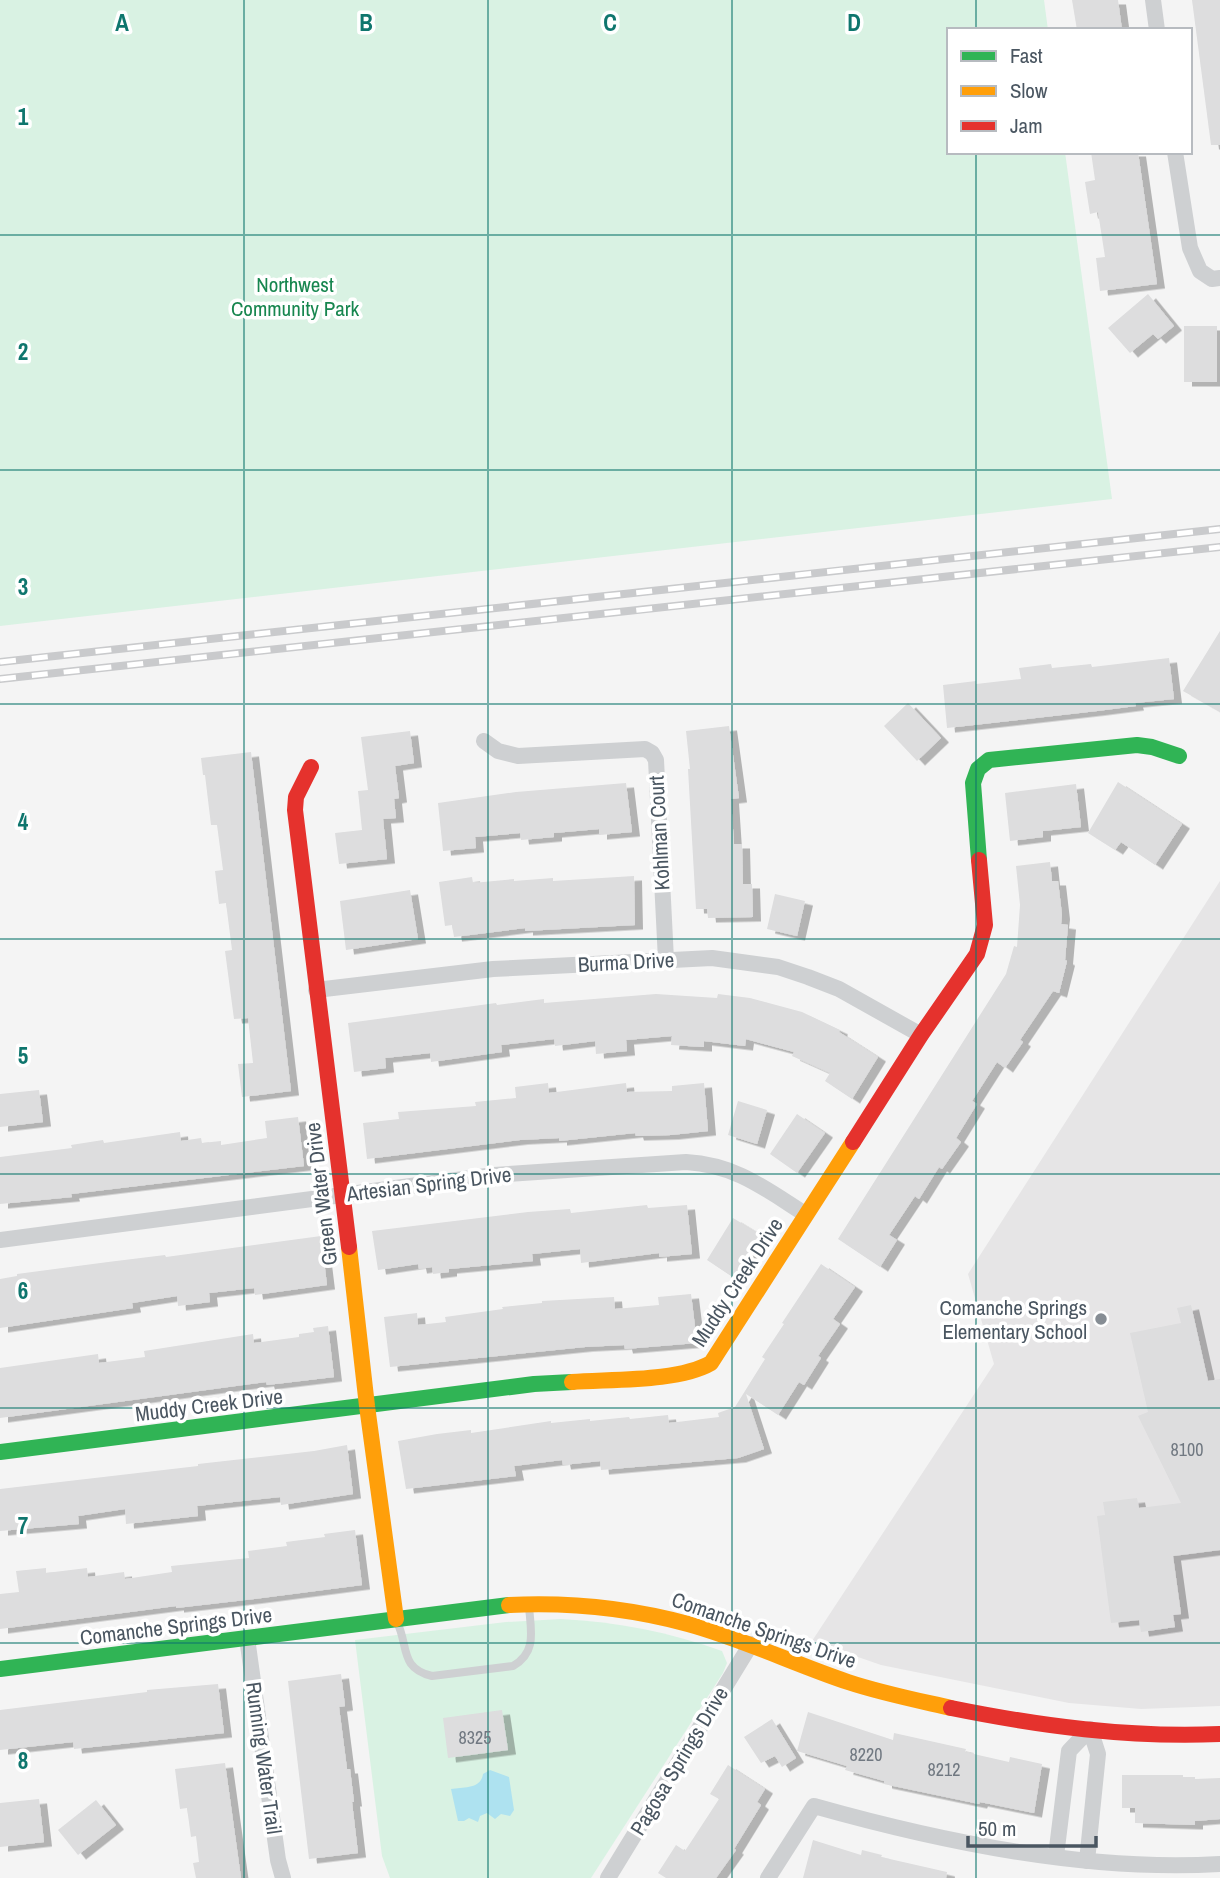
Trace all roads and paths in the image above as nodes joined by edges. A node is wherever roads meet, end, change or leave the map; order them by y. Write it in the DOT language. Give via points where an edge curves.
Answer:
graph roads {
  1 [pos="1153,0"];
  2 [pos="1157,28"];
  3 [pos="1175,154"];
  4 [pos="1220,278"];
  5 [pos="484,741"];
  6 [pos="1179,756"];
  7 [pos="310,766"];
  8 [pos="666,960"];
  9 [pos="316,990"];
  10 [pos="921,1035"];
  11 [pos="343,1195"];
  12 [pos="806,1214"];
  13 [pos="0,1240"];
  14 [pos="367,1406"];
  15 [pos="0,1452"];
  16 [pos="529,1604"];
  17 [pos="396,1619"];
  18 [pos="247,1638"];
  19 [pos="751,1644"];
  20 [pos="0,1669"];
  21 [pos="1090,1729"];
  22 [pos="1220,1734"];
  23 [pos="1056,1856"];
  24 [pos="1087,1861"];
  25 [pos="1220,1864"];
  26 [pos="283,1878"];
  27 [pos="608,1878"];
  28 [pos="768,1878"];
  1 -- 2 [label="street"];
  3 -- 4 [label="street" via="1190,248 1200,271 1212,279"];
  5 -- 8 [label="street, Kohlman Court" via="518,756 645,749 652,753 656,760"];
  6 -- 10 [label="street, Muddy Creek Drive" via="1137,745 980,764 972,783 983,933 977,954"];
  7 -- 9 [label="street, Green Water Drive" via="295,810"];
  8 -- 9 [label="street, Burma Drive" via="462,972"];
  8 -- 10 [label="street, Burma Drive" via="712,958 778,967 839,989"];
  9 -- 11 [label="street, Green Water Drive"];
  10 -- 12 [label="street, Muddy Creek Drive"];
  11 -- 12 [label="street, Artesian Spring Drive" via="524,1172 686,1162 740,1173"];
  11 -- 13 [label="street, Artesian Spring Drive"];
  11 -- 14 [label="street, Green Water Drive"];
  12 -- 14 [label="street, Muddy Creek Drive" via="711,1363 699,1370 664,1377 534,1384"];
  14 -- 15 [label="street, Muddy Creek Drive"];
  14 -- 17 [label="street, Green Water Drive"];
  16 -- 17 [label="street, Comanche Springs Drive"];
  16 -- 17 [label="lane" via="531,1639 523,1660 432,1676 412,1667"];
  16 -- 19 [label="street, Comanche Springs Drive" via="641,1611"];
  17 -- 18 [label="street, Comanche Springs Drive"];
  18 -- 20 [label="street, Comanche Springs Drive"];
  18 -- 26 [label="street, Running Water Trail"];
  19 -- 21 [label="street, Comanche Springs Drive" via="902,1698"];
  19 -- 27 [label="street, Pagosa Springs Drive"];
  21 -- 22 [label="street, Comanche Springs Drive"];
  21 -- 23 [label="street" via="1069,1751"];
  21 -- 24 [label="street" via="1098,1754"];
  23 -- 24 [label="street"];
  23 -- 28 [label="street" via="890,1828 814,1806"];
  24 -- 25 [label="street"];
}
